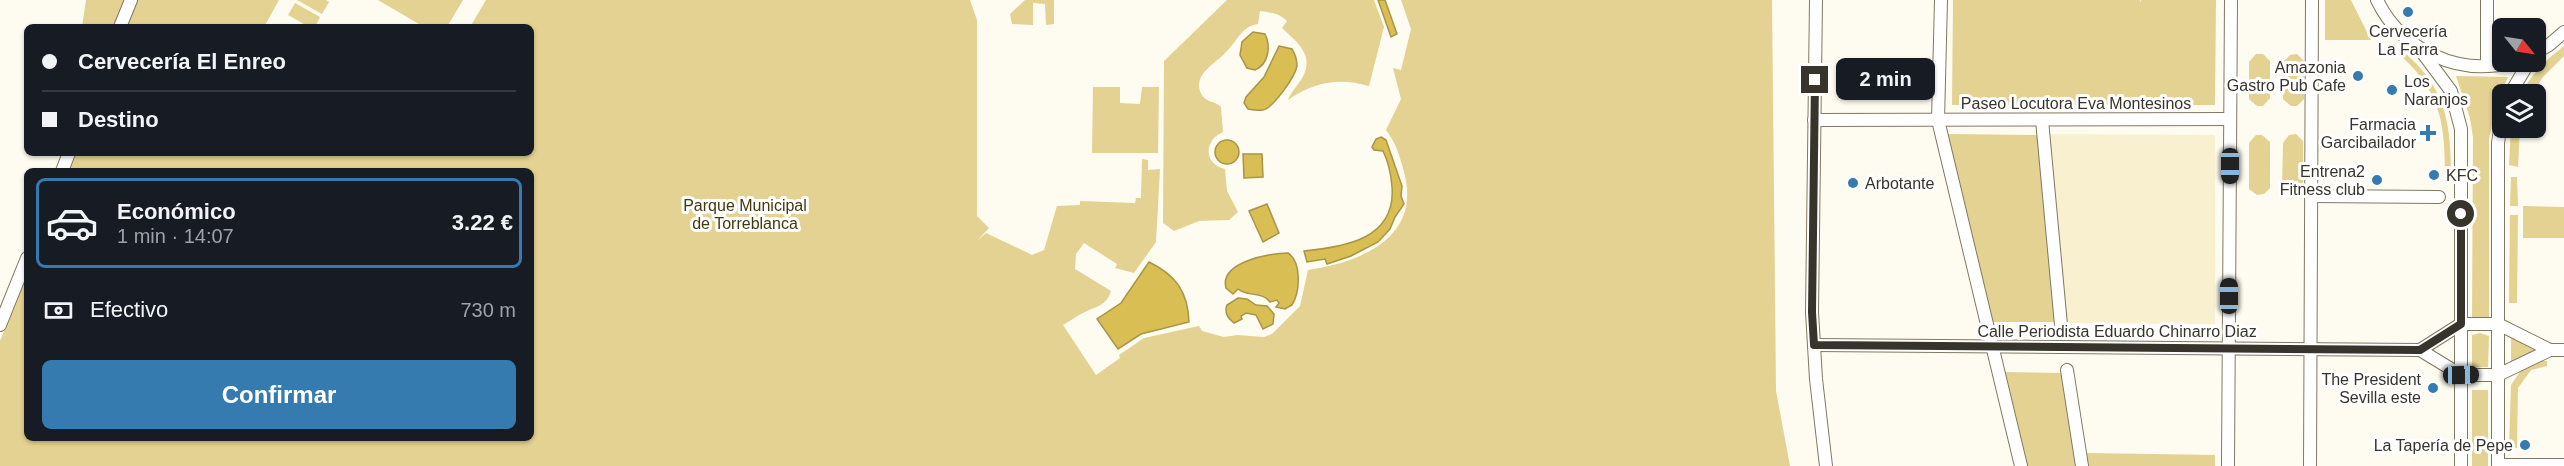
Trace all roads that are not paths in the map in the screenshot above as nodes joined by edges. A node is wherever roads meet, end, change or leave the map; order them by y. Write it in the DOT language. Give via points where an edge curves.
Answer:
graph roads {
  1 [pos="131,0"];
  2 [pos="1816,0"];
  3 [pos="1941,0"];
  4 [pos="2230,0"];
  5 [pos="2312,0"];
  6 [pos="2377,0"];
  7 [pos="2487,0"];
  8 [pos="121,24"];
  9 [pos="2564,32"];
  10 [pos="2546,47"];
  11 [pos="2419,48"];
  12 [pos="2492,65"];
  13 [pos="2487,66"];
  14 [pos="2230,119"];
  15 [pos="1814,120"];
  16 [pos="1938,120"];
  17 [pos="2042,120"];
  18 [pos="2500,138"];
  19 [pos="2311,196"];
  20 [pos="2439,197"];
  21 [pos="24,265"];
  22 [pos="2461,324"];
  23 [pos="2498,324"];
  24 [pos="0,325"];
  25 [pos="2061,325"];
  26 [pos="1814,345"];
  27 [pos="1992,346"];
  28 [pos="2229,348"];
  29 [pos="2310,349"];
  30 [pos="2420,350"];
  31 [pos="2550,350"];
  32 [pos="2564,350"];
  33 [pos="2067,370"];
  34 [pos="2461,375"];
  35 [pos="2498,375"];
  36 [pos="2564,465"];
  37 [pos="1826,466"];
  38 [pos="2021,466"];
  39 [pos="2082,466"];
  40 [pos="2228,466"];
  41 [pos="2310,466"];
  42 [pos="2461,466"];
  43 [pos="2498,466"];
  1 -- 8 [label="street"];
  2 -- 15 [label="street"];
  3 -- 16 [label="street"];
  4 -- 14 [label="street"];
  5 -- 19 [label="street"];
  6 -- 11 [label="street" via="2395,27"];
  7 -- 13 [label="street"];
  9 -- 10 [label="street"];
  11 -- 13 [label="street" via="2452,62"];
  11 -- 22 [label="street" via="2451,91 2462,129"];
  12 -- 13 [label="street"];
  14 -- 17 [label="street, Paseo Locutora Eva Montesinos"];
  14 -- 28 [label="street"];
  15 -- 16 [label="street, Paseo Locutora Eva Montesinos"];
  15 -- 26 [label="street"];
  16 -- 17 [label="street, Paseo Locutora Eva Montesinos"];
  16 -- 27 [label="street"];
  17 -- 25 [label="street"];
  18 -- 23 [label="street"];
  19 -- 20 [label="street"];
  19 -- 29 [label="street"];
  21 -- 24 [label="street"];
  22 -- 23 [label="street"];
  22 -- 30 [label="street"];
  22 -- 34 [label="street"];
  23 -- 31 [label="street"];
  23 -- 35 [label="street"];
  26 -- 27 [label="street, Calle Periodista Eduardo Chinarro Diaz"];
  26 -- 37 [label="street"];
  27 -- 28 [label="street, Calle Periodista Eduardo Chinarro Diaz"];
  27 -- 38 [label="street"];
  28 -- 29 [label="street, Calle Periodista Eduardo Chinarro Diaz"];
  28 -- 40 [label="street"];
  29 -- 30 [label="street, Calle Periodista Eduardo Chinarro Diaz"];
  29 -- 41 [label="street"];
  30 -- 34 [label="street"];
  31 -- 32 [label="street"];
  31 -- 35 [label="street"];
  33 -- 39 [label="street"];
  34 -- 35 [label="street"];
  34 -- 42 [label="street"];
  35 -- 43 [label="street"];
  36 -- 43 [label="street"];
}
